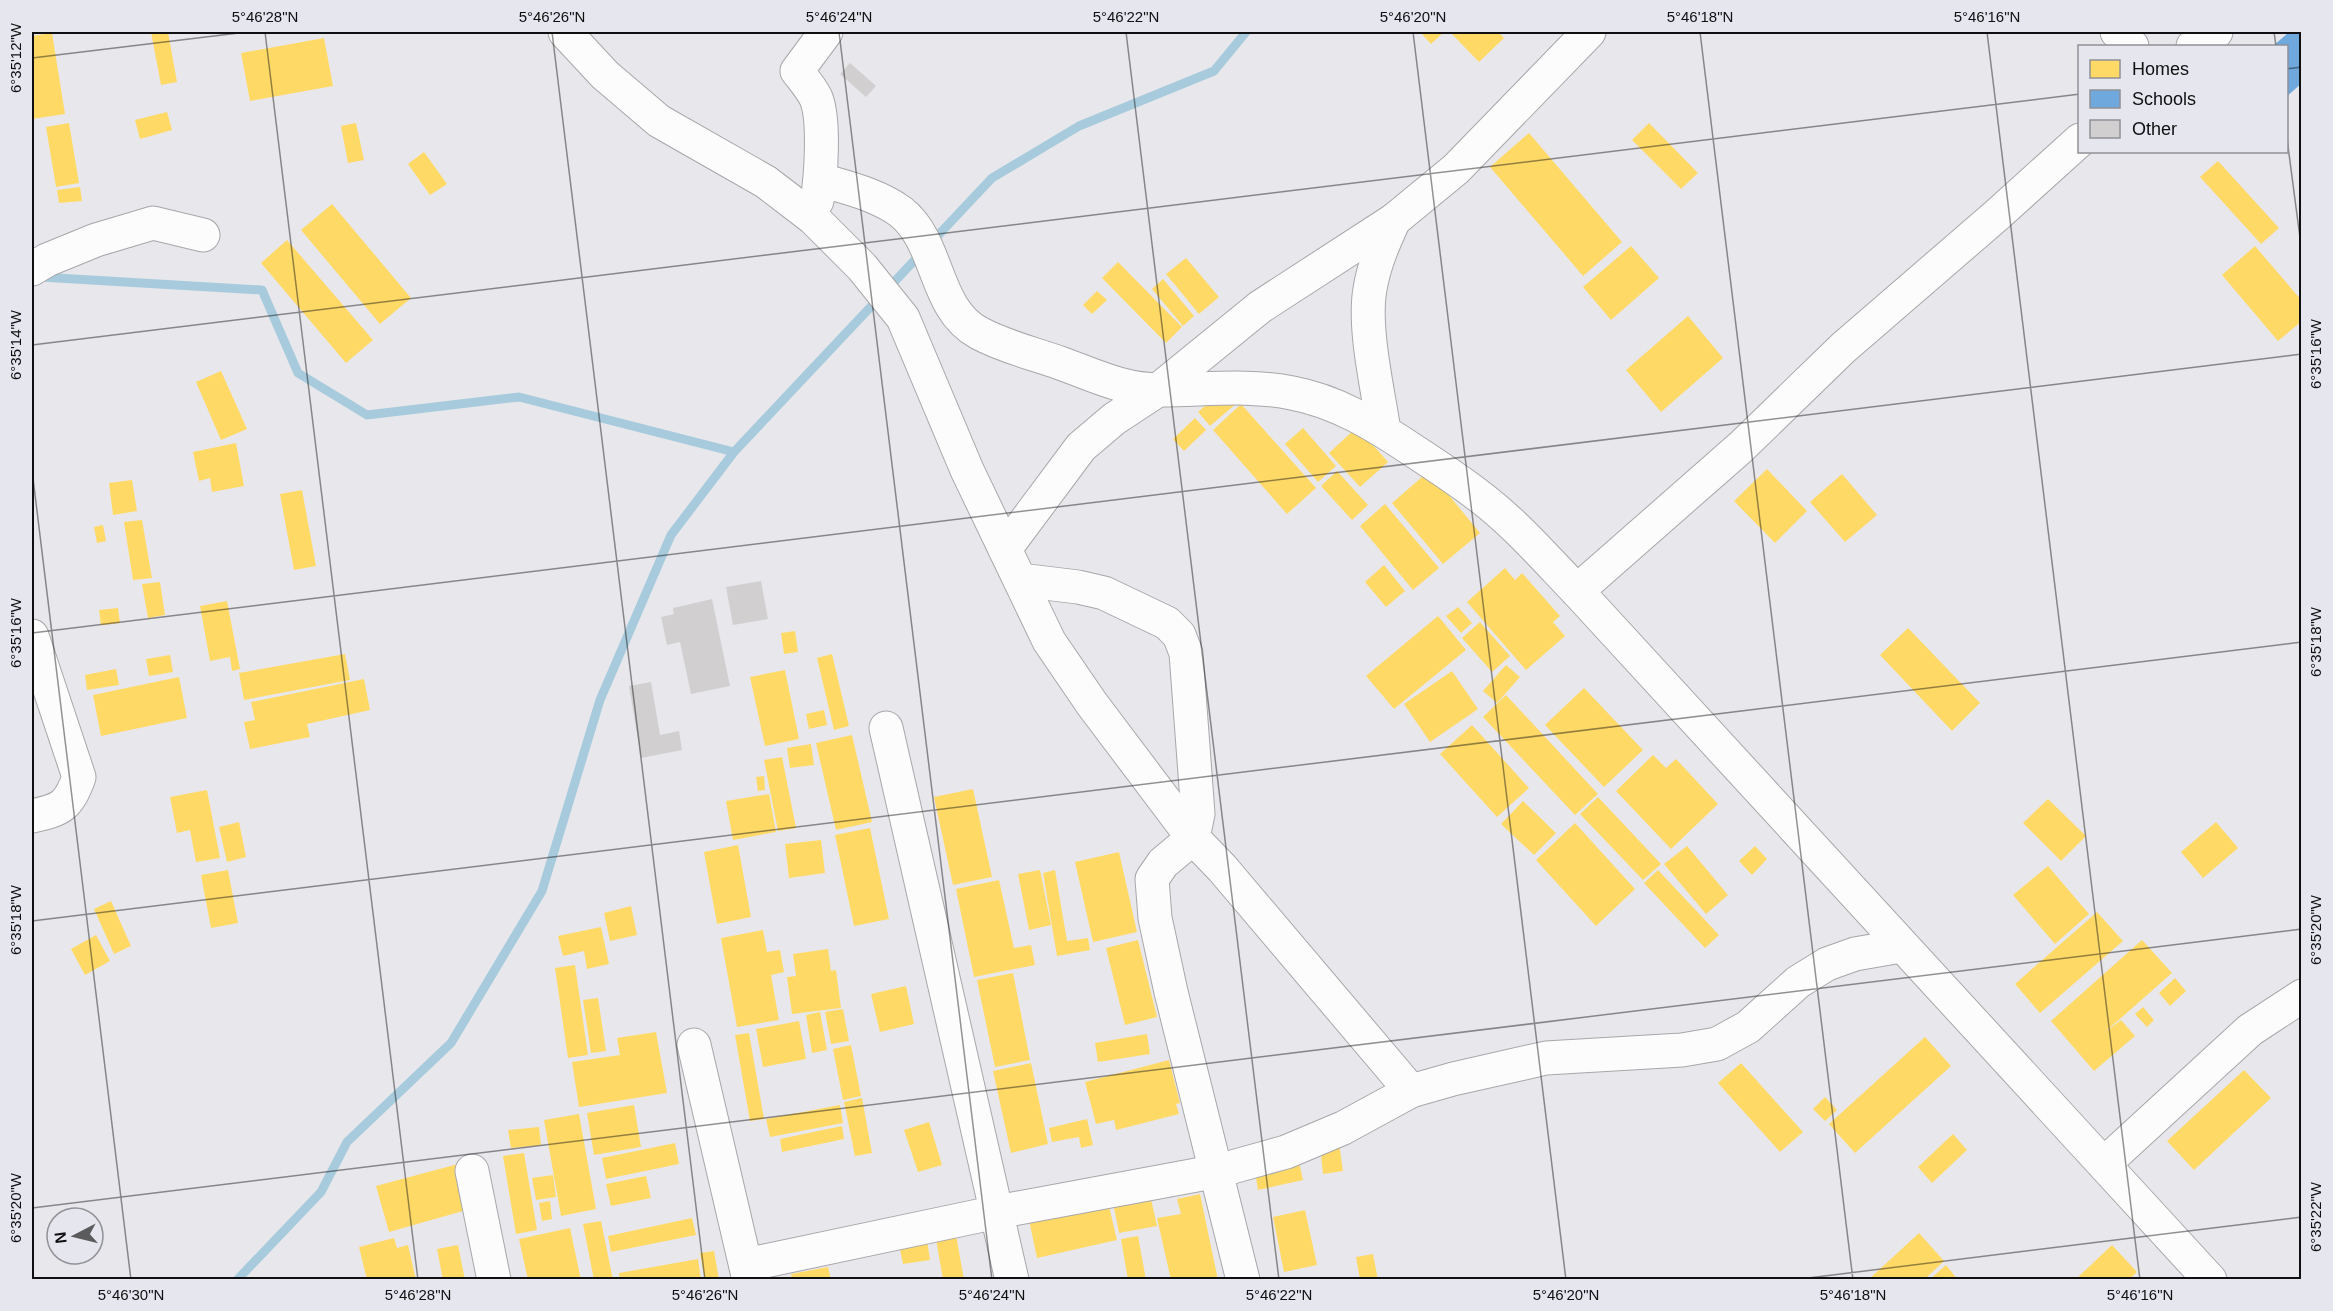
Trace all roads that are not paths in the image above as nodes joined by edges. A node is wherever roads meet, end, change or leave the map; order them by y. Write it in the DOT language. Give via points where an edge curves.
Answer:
graph roads {
  1 [pos="565,32"];
  2 [pos="826,32"];
  3 [pos="1589,32"];
  4 [pos="2117,32"];
  5 [pos="2216,32"];
  6 [pos="2131,45"];
  7 [pos="2195,45"];
  8 [pos="2078,141"];
  9 [pos="821,180"];
  10 [pos="813,218"];
  11 [pos="1394,220"];
  12 [pos="202,235"];
  13 [pos="32,269"];
  14 [pos="1158,390"];
  15 [pos="1384,431"];
  16 [pos="1005,549"];
  17 [pos="1020,580"];
  18 [pos="1577,591"];
  19 [pos="32,636"];
  20 [pos="886,728"];
  21 [pos="32,816"];
  22 [pos="1193,838"];
  23 [pos="1900,946"];
  24 [pos="2301,996"];
  25 [pos="694,1045"];
  26 [pos="1411,1091"];
  27 [pos="2104,1164"];
  28 [pos="472,1171"];
  29 [pos="1218,1171"];
  30 [pos="997,1212"];
  31 [pos="747,1272"];
  32 [pos="494,1280"];
  33 [pos="1012,1280"];
  34 [pos="1243,1280"];
  35 [pos="2210,1280"];
  1 -- 10 [label="street" via="605,75 659,121 766,182"];
  2 -- 9 [label="street" via="797,71 820,109"];
  3 -- 11 [label="street" via="1456,170"];
  4 -- 6 [label="street"];
  5 -- 7 [label="street"];
  8 -- 18 [label="street"];
  9 -- 10 [label="street"];
  9 -- 14 [label="street" via="877,198 902,213 921,234 955,310 975,331 1114,385"];
  10 -- 16 [label="street" via="862,267 903,318"];
  11 -- 14 [label="street" via="1260,307"];
  11 -- 15 [label="street" via="1379,254 1370,290 1369,320"];
  12 -- 13 [label="street" via="153,223 96,240"];
  14 -- 15 [label="street" via="1238,387 1292,392 1331,403"];
  14 -- 16 [label="street" via="1081,447"];
  15 -- 18 [label="street" via="1479,496"];
  16 -- 17 [label="street"];
  17 -- 22 [label="street" via="1049,641"];
  17 -- 22 [label="street" via="1104,593 1167,623 1179,634 1186,653 1197,781 1198,814"];
  18 -- 23 [label="street"];
  19 -- 21 [label="street" via="80,777 72,798 55,811"];
  20 -- 30 [label="street"];
  22 -- 26 [label="street"];
  22 -- 29 [label="street" via="1163,863 1152,879 1155,918 1171,992"];
  23 -- 26 [label="street" via="1855,954 1827,964 1797,982 1748,1027 1717,1044 1682,1050 1546,1058"];
  23 -- 27 [label="street"];
  24 -- 27 [label="street" via="2250,1030"];
  25 -- 31 [label="street"];
  26 -- 29 [label="street" via="1334,1132 1286,1152"];
  27 -- 35 [label="street"];
  28 -- 32 [label="street"];
  29 -- 30 [label="street"];
  29 -- 34 [label="street"];
  30 -- 31 [label="street"];
  30 -- 33 [label="street"];
}
